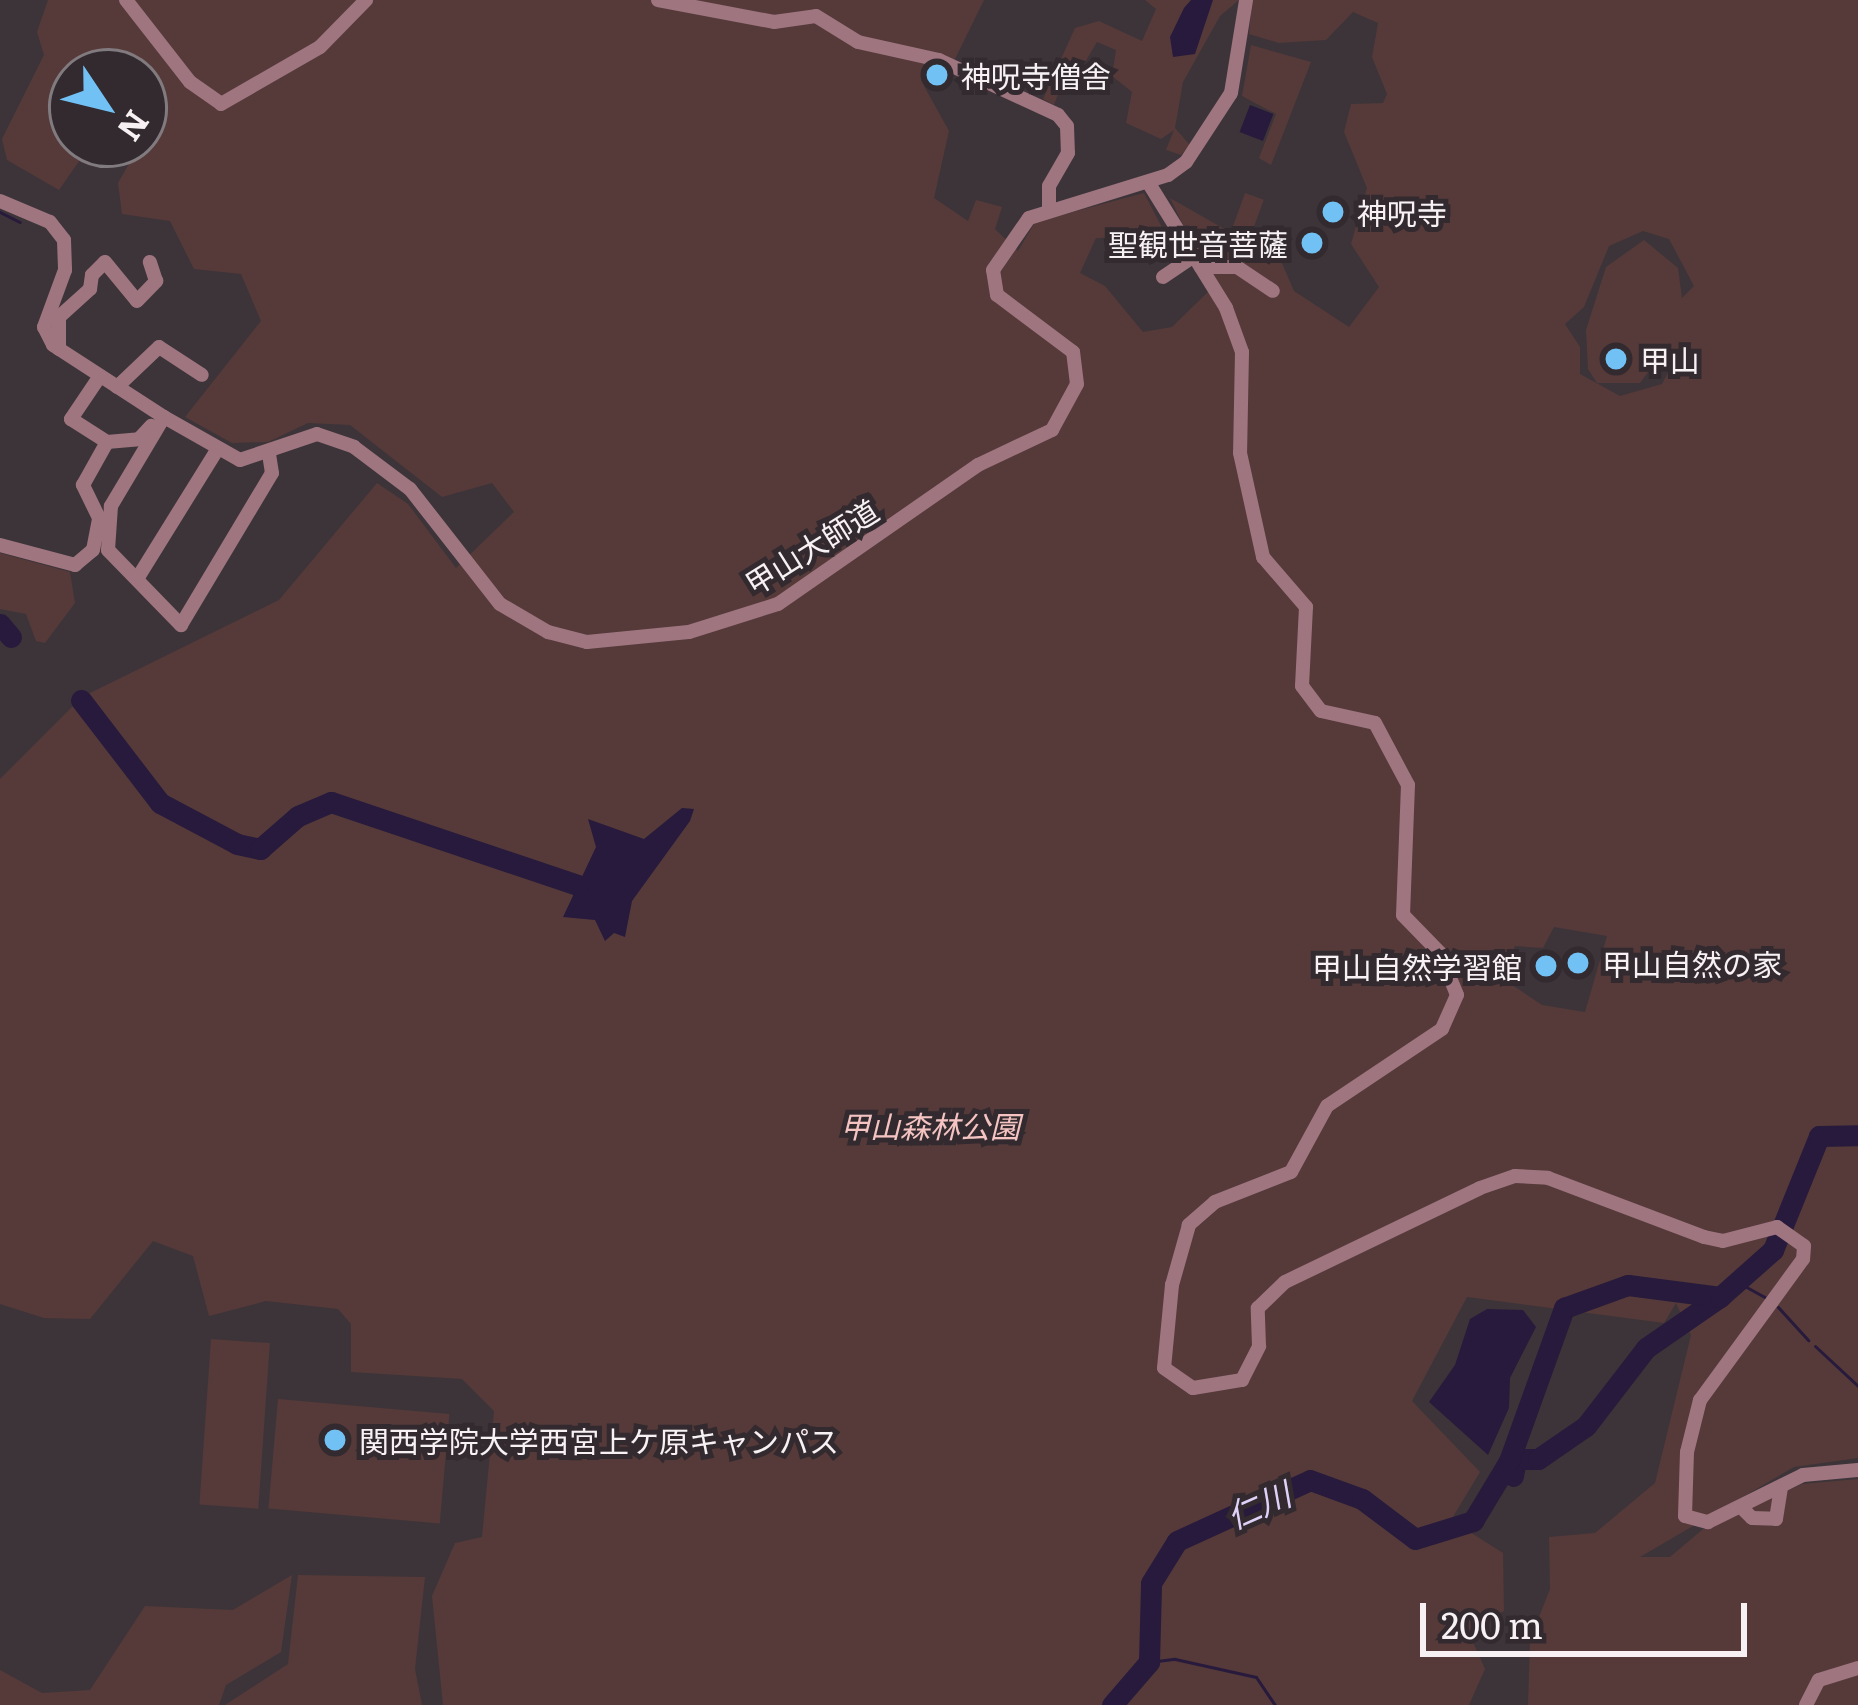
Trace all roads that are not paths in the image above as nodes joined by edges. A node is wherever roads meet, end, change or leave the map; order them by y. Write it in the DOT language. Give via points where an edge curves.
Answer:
graph roads {
  1 [pos="126,0"];
  2 [pos="366,0"];
  3 [pos="658,0"];
  4 [pos="1246,0"];
  5 [pos="1148,182"];
  6 [pos="0,201"];
  7 [pos="1048,208"];
  8 [pos="150,262"];
  9 [pos="1198,262"];
  10 [pos="1163,278"];
  11 [pos="1273,291"];
  12 [pos="59,349"];
  13 [pos="202,375"];
  14 [pos="100,376"];
  15 [pos="117,387"];
  16 [pos="160,414"];
  17 [pos="107,442"];
  18 [pos="217,450"];
  19 [pos="269,455"];
  20 [pos="0,545"];
  21 [pos="137,578"];
  22 [pos="1858,1470"];
  23 [pos="1781,1487"];
  24 [pos="1742,1508"];
  25 [pos="1858,1668"];
  26 [pos="1806,1705"];
  1 -- 2 [label="street" via="190,82 221,104 320,47"];
  3 -- 7 [label="street" via="774,22 816,16 858,42 940,60 1058,115 1068,153 1049,186"];
  4 -- 5 [label="street" via="1221,117 1186,162"];
  5 -- 7 [label="street"];
  5 -- 9 [label="street"];
  6 -- 12 [label="street" via="50,222 64,240 65,270 44,327"];
  7 -- 19 [label="street, 甲山大師道" via="1029,218 990,282 1073,352 1077,384 1052,430 978,465 778,604 735,623 631,640 548,632 500,604 410,489 354,447 316,434"];
  8 -- 12 [label="street" via="156,280 137,302 105,262 92,274 90,289 58,317"];
  9 -- 10 [label="street"];
  9 -- 11 [label="street" via="1237,267"];
  9 -- 24 [label="street" via="1242,352 1240,453 1263,557 1306,607 1302,686 1321,711 1375,723 1408,784 1403,915 1440,953 1457,995 1442,1029 1327,1106 1291,1172 1215,1202 1190,1225 1172,1285 1164,1368 1193,1388 1242,1380 1254,1369 1258,1308 1268,1295 1402,1222 1515,1176 1632,1204 1704,1238 1777,1227 1804,1246 1803,1259 1707,1386 1691,1429 1685,1516 1708,1522"];
  12 -- 14 [label="street, 甲山大師道"];
  13 -- 15 [label="street" via="159,346"];
  14 -- 15 [label="street, 甲山大師道"];
  14 -- 17 [label="street" via="71,419"];
  15 -- 16 [label="street, 甲山大師道"];
  16 -- 17 [label="street" via="140,439"];
  16 -- 18 [label="street, 甲山大師道"];
  16 -- 21 [label="street" via="111,506 108,550"];
  17 -- 20 [label="street" via="83,485 99,518 93,550 75,565"];
  18 -- 19 [label="street, 甲山大師道" via="240,460"];
  18 -- 21 [label="street"];
  19 -- 21 [label="street" via="272,473 181,626"];
  22 -- 23 [label="street" via="1802,1475"];
  23 -- 24 [label="street"];
  23 -- 24 [label="street" via="1776,1519 1752,1518"];
  25 -- 26 [label="street" via="1820,1680"];
}
